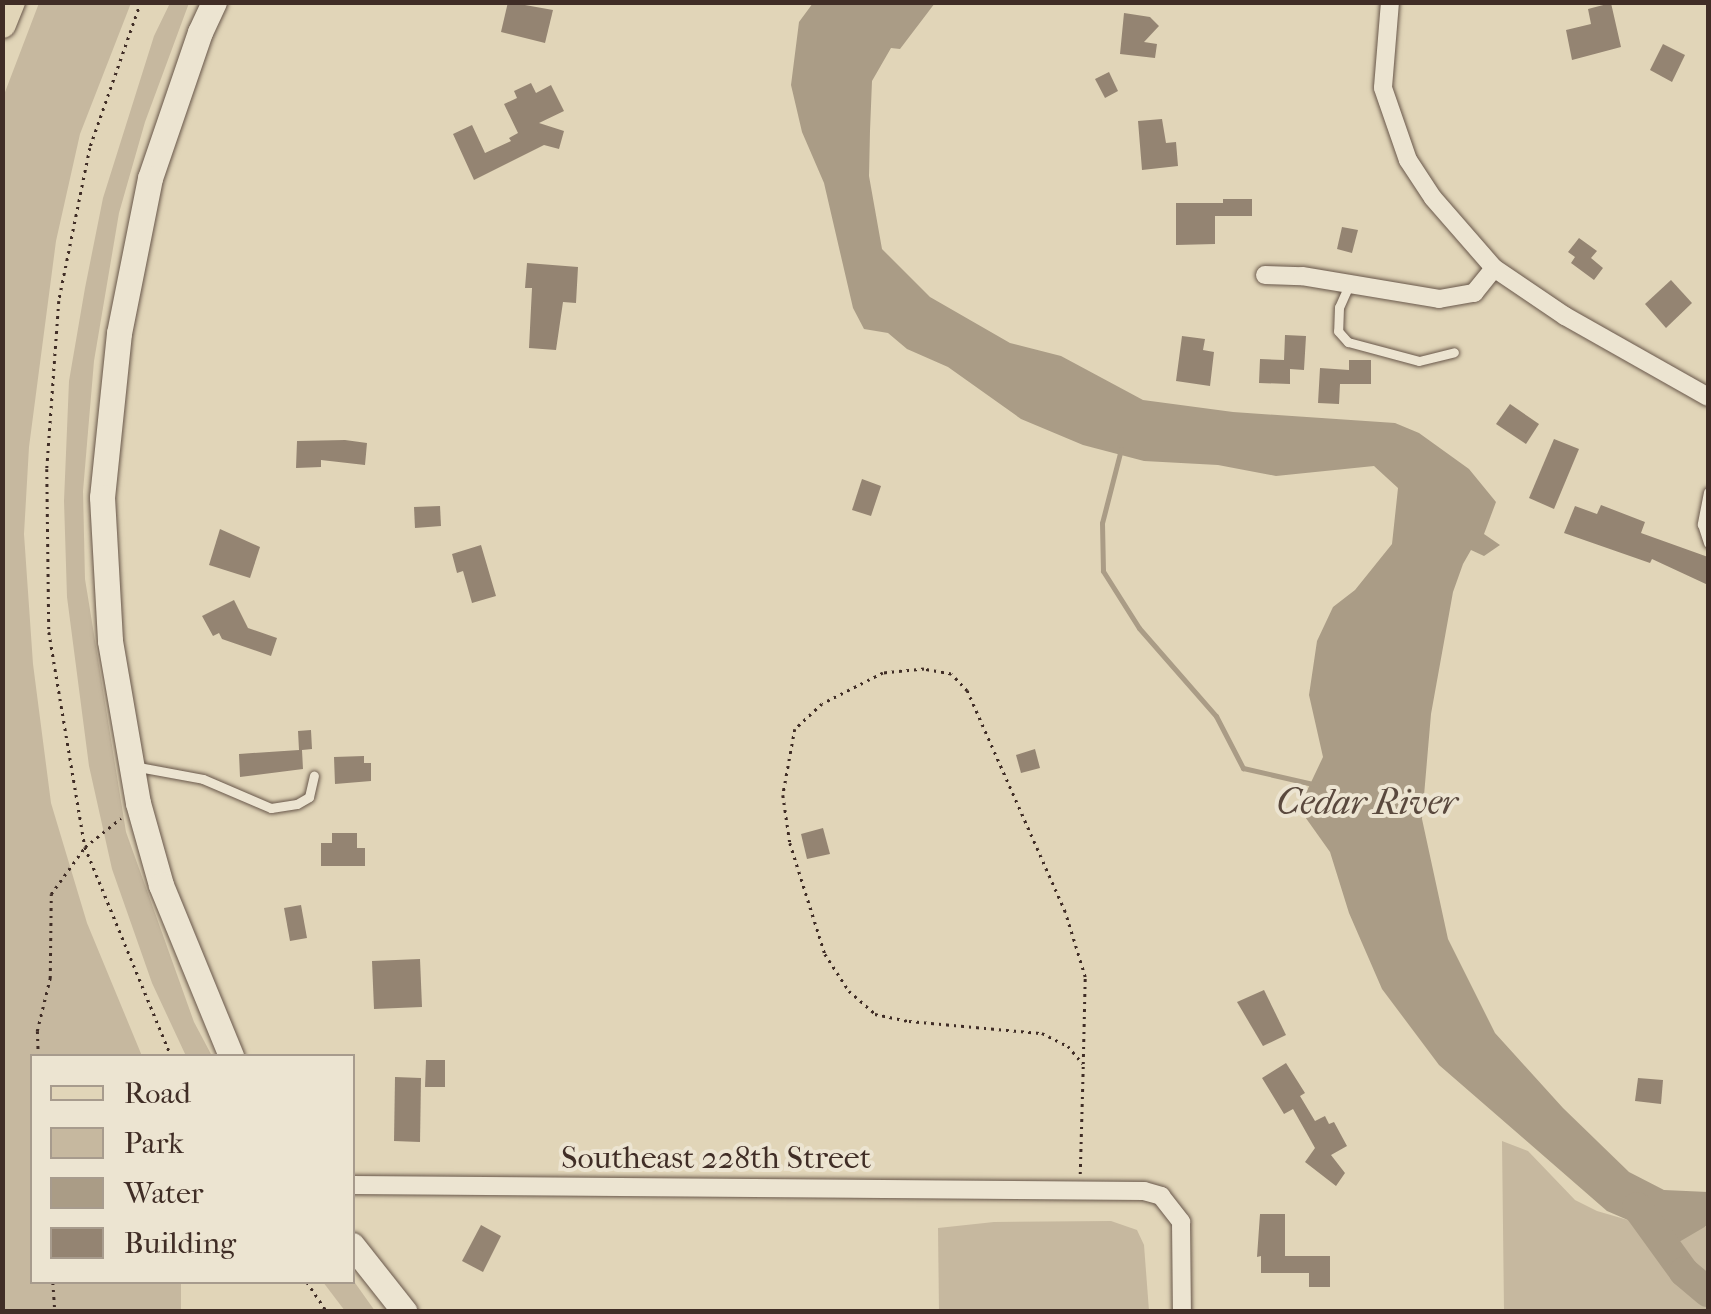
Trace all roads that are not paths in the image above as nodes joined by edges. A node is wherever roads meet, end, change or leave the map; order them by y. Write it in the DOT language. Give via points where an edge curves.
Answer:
graph roads {
  1 [pos="11,2"];
  2 [pos="214,2"];
  3 [pos="1390,2"];
  4 [pos="2,24"];
  5 [pos="1494,268"];
  6 [pos="1265,275"];
  7 [pos="1351,283"];
  8 [pos="1454,352"];
  9 [pos="1708,398"];
  10 [pos="1708,492"];
  11 [pos="1708,543"];
  12 [pos="130,766"];
  13 [pos="314,776"];
  14 [pos="229,1054"];
  15 [pos="355,1185"];
  16 [pos="355,1249"];
  17 [pos="405,1312"];
  18 [pos="1182,1312"];
  1 -- 4 [label="main road"];
  2 -- 12 [label="street" via="150,178 109,404 102,497 108,602"];
  3 -- 5 [label="street" via="1383,88 1408,160"];
  5 -- 7 [label="street" via="1474,293 1457,298"];
  5 -- 9 [label="street"];
  6 -- 7 [label="street"];
  7 -- 8 [label="lane" via="1339,307 1338,331 1348,342 1419,361"];
  10 -- 11 [label="lane" via="1702,524"];
  12 -- 13 [label="lane" via="204,779 271,808 309,796"];
  12 -- 14 [label="street" via="160,885"];
  15 -- 18 [label="street, Southeast 228th Street" via="1144,1191 1172,1205 1183,1240"];
  16 -- 17 [label="street"];
}
